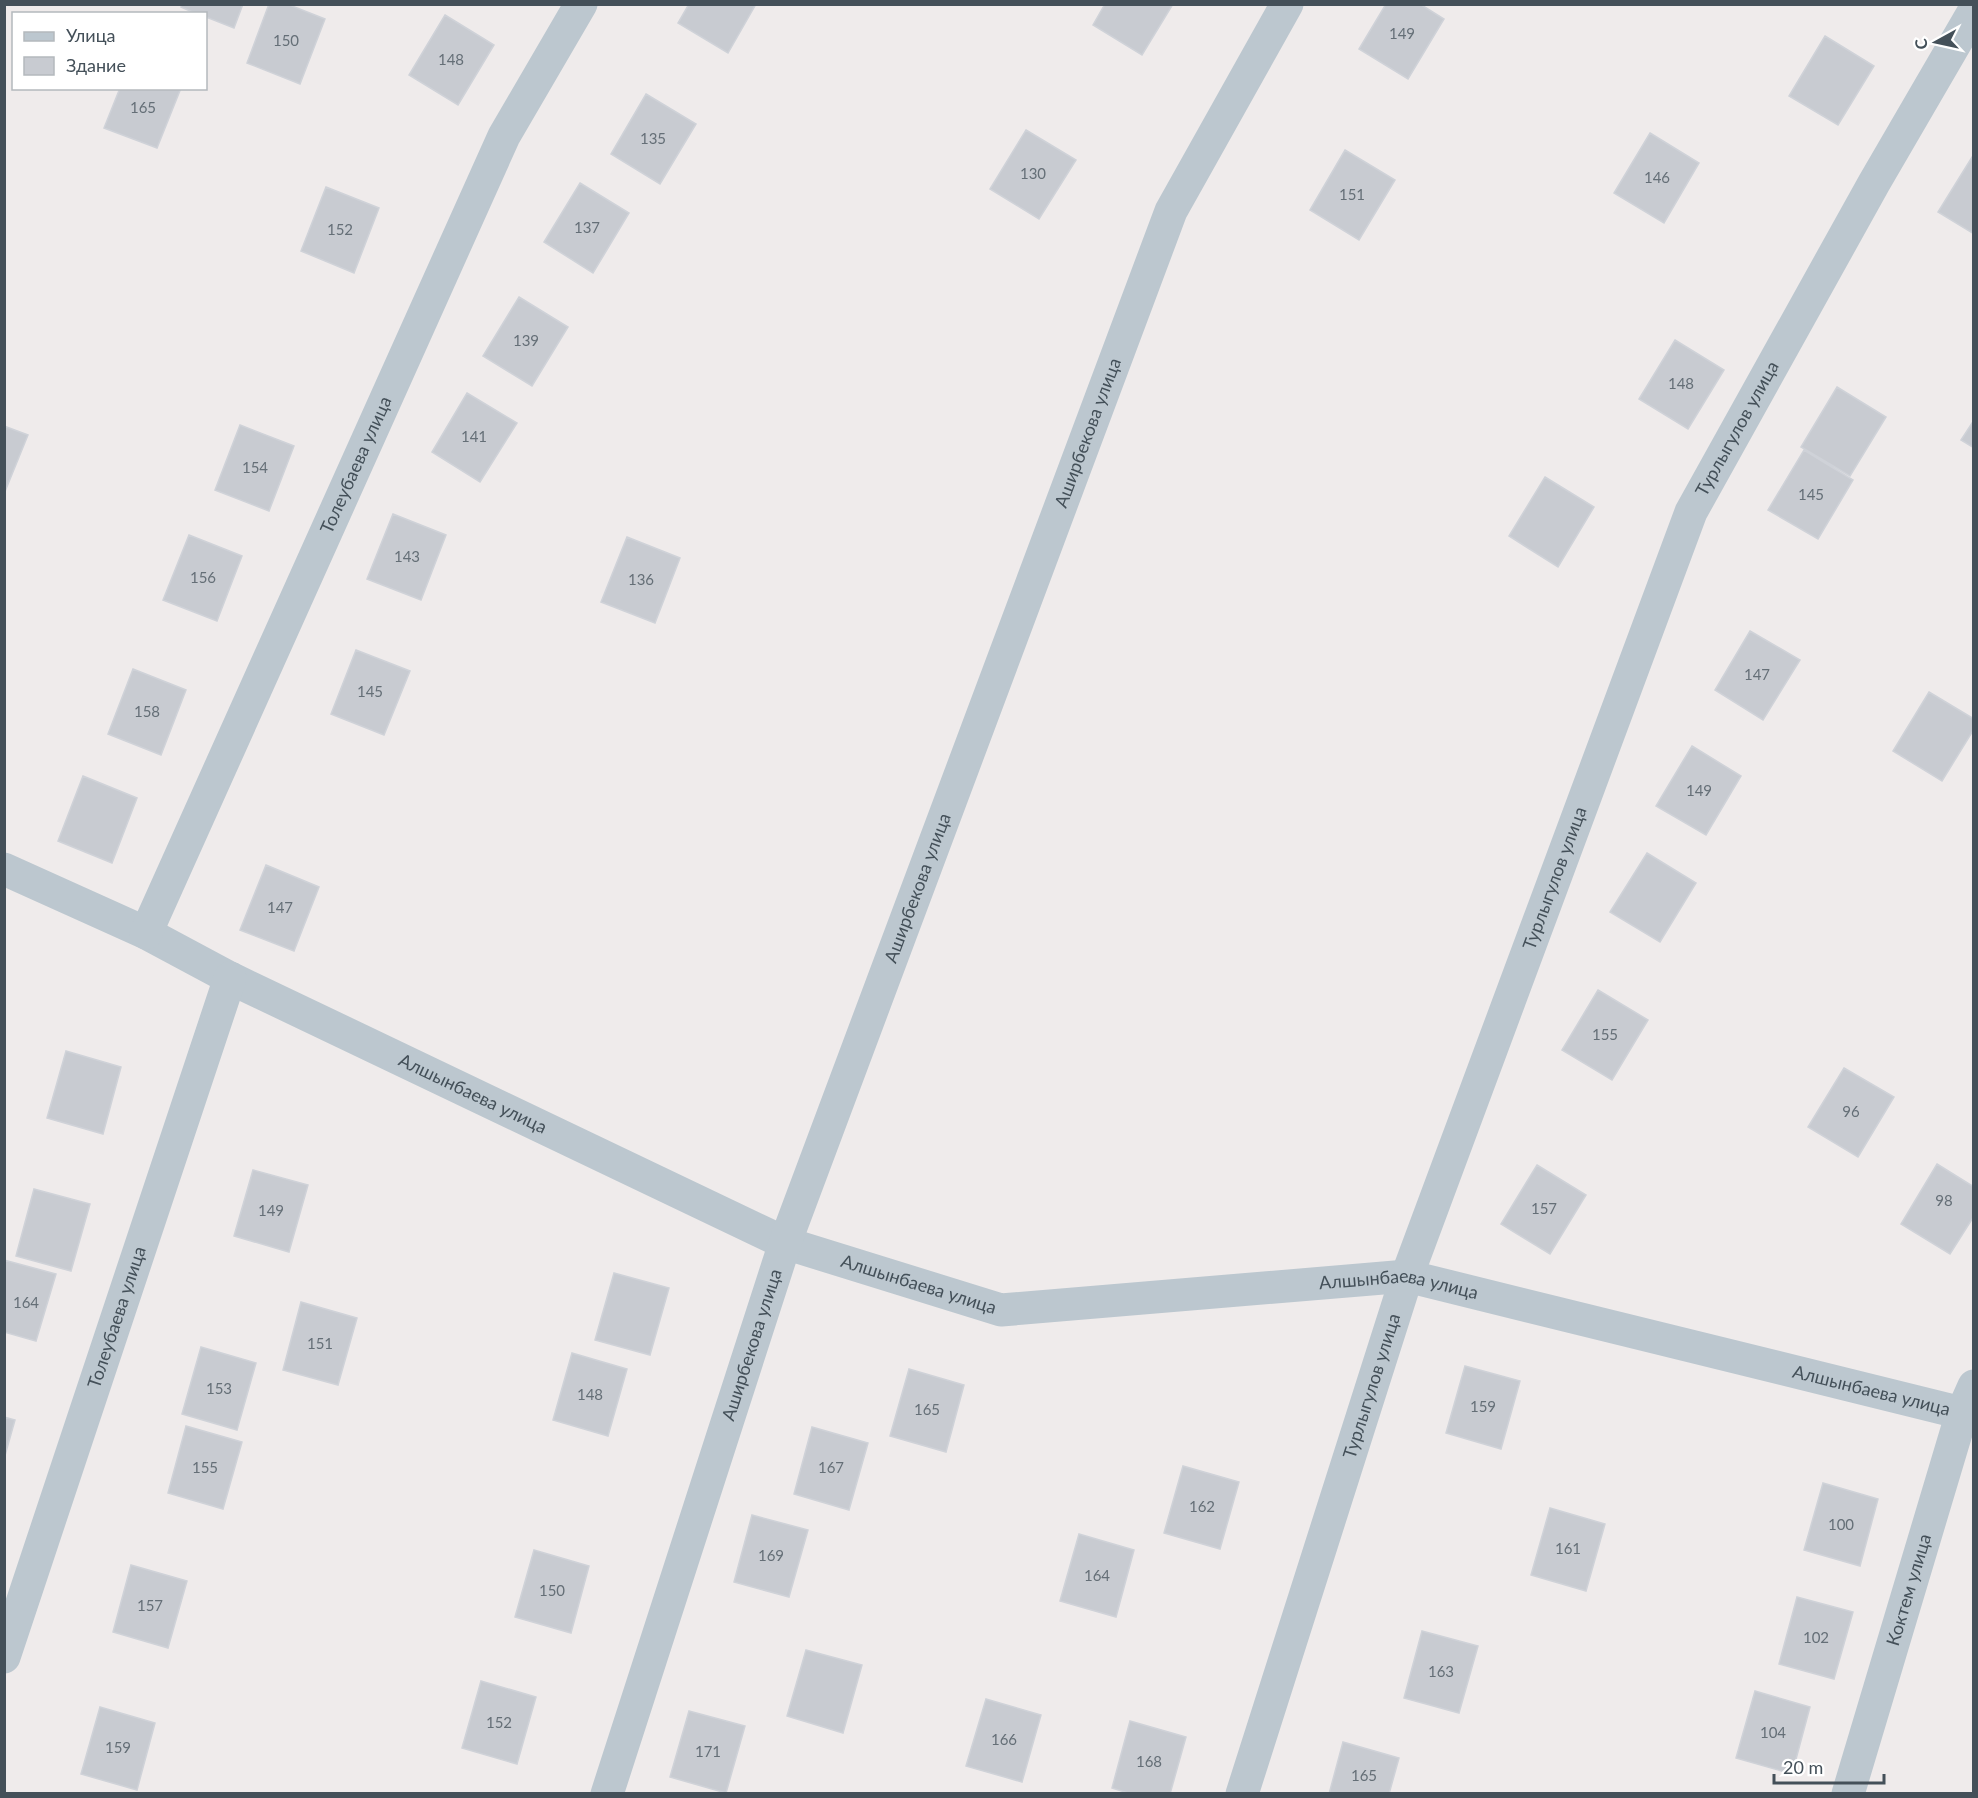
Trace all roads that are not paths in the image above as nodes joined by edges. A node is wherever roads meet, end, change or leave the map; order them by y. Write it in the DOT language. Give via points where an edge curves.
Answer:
graph roads {
  1 [pos="581,4"];
  2 [pos="1287,4"];
  3 [pos="1974,11"];
  4 [pos="4,869"];
  5 [pos="146,933"];
  6 [pos="230,978"];
  7 [pos="784,1243"];
  8 [pos="1407,1276"];
  9 [pos="1970,1405"];
  10 [pos="4,1657"];
  11 [pos="607,1794"];
  12 [pos="1242,1794"];
  13 [pos="1848,1794"];
  1 -- 5 [label="street, Толеубаева улица" via="504,136"];
  2 -- 7 [label="street, Аширбекова улица" via="1171,211"];
  3 -- 8 [label="street, Турлыгулов улица" via="1691,512"];
  4 -- 5 [label="street, Алшынбаева улица"];
  5 -- 6 [label="street, Алшынбаева улица"];
  6 -- 7 [label="street, Алшынбаева улица"];
  6 -- 10 [label="street, Толеубаева улица"];
  7 -- 8 [label="street, Алшынбаева улица" via="1001,1310"];
  7 -- 11 [label="street, Аширбекова улица"];
  8 -- 9 [label="street, Алшынбаева улица"];
  8 -- 12 [label="street, Турлыгулов улица"];
  9 -- 13 [label="street, Коктем улица"];
}
